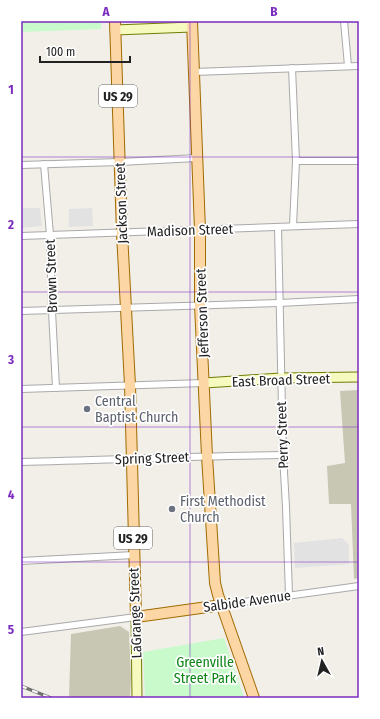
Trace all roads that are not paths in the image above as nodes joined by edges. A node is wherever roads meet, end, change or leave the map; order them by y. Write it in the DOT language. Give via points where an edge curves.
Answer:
graph roads {
  1 [pos="344,21"];
  2 [pos="192,24"];
  3 [pos="115,26"];
  4 [pos="348,66"];
  5 [pos="359,66"];
  6 [pos="292,68"];
  7 [pos="194,72"];
  8 [pos="197,158"];
  9 [pos="296,161"];
  10 [pos="359,161"];
  11 [pos="120,162"];
  12 [pos="44,164"];
  13 [pos="21,165"];
  14 [pos="359,224"];
  15 [pos="292,226"];
  16 [pos="278,227"];
  17 [pos="200,230"];
  18 [pos="122,233"];
  19 [pos="50,235"];
  20 [pos="21,236"];
  21 [pos="359,299"];
  22 [pos="279,303"];
  23 [pos="200,305"];
  24 [pos="126,308"];
  25 [pos="21,311"];
  26 [pos="52,311"];
  27 [pos="359,377"];
  28 [pos="281,378"];
  29 [pos="204,383"];
  30 [pos="130,385"];
  31 [pos="56,388"];
  32 [pos="21,389"];
  33 [pos="282,455"];
  34 [pos="207,456"];
  35 [pos="131,460"];
  36 [pos="21,462"];
  37 [pos="134,555"];
  38 [pos="21,561"];
  39 [pos="215,583"];
  40 [pos="359,586"];
  41 [pos="289,595"];
  42 [pos="222,605"];
  43 [pos="210,606"];
  44 [pos="136,617"];
  45 [pos="21,632"];
  46 [pos="137,698"];
  47 [pos="254,698"];
  1 -- 4 [label="street"];
  2 -- 3 [label="street"];
  2 -- 7 [label="main road, Jefferson Street"];
  3 -- 11 [label="main road, Jackson Street / US 29"];
  4 -- 5 [label="street"];
  4 -- 6 [label="street"];
  6 -- 7 [label="street"];
  6 -- 9 [label="street"];
  7 -- 8 [label="main road, Jefferson Street"];
  8 -- 11 [label="street"];
  8 -- 17 [label="main road, Jefferson Street"];
  9 -- 10 [label="street"];
  9 -- 15 [label="street"];
  11 -- 12 [label="street"];
  11 -- 18 [label="main road, Jackson Street / US 29"];
  12 -- 13 [label="street"];
  12 -- 19 [label="street, Brown Street"];
  14 -- 15 [label="street, Madison Street"];
  15 -- 16 [label="street, Madison Street"];
  16 -- 17 [label="street, Madison Street"];
  16 -- 22 [label="street, Perry Street"];
  17 -- 18 [label="street, Madison Street"];
  17 -- 23 [label="main road, Jefferson Street"];
  18 -- 19 [label="street, Madison Street"];
  18 -- 24 [label="main road, Jackson Street / US 29"];
  19 -- 20 [label="street, Madison Street"];
  19 -- 26 [label="street, Brown Street"];
  21 -- 22 [label="street"];
  22 -- 23 [label="street"];
  22 -- 28 [label="street, Perry Street"];
  23 -- 24 [label="street"];
  23 -- 29 [label="main road, Jefferson Street"];
  24 -- 26 [label="street"];
  24 -- 30 [label="main road, Jackson Street / US 29"];
  25 -- 26 [label="street"];
  26 -- 31 [label="street, Brown Street"];
  27 -- 28 [label="street, East Broad Street"];
  28 -- 29 [label="street, East Broad Street"];
  28 -- 33 [label="street, Perry Street"];
  29 -- 30 [label="street"];
  29 -- 34 [label="main road, Jefferson Street"];
  30 -- 31 [label="street"];
  30 -- 35 [label="main road, LaGrange Street / US 29"];
  31 -- 32 [label="street"];
  33 -- 34 [label="street, Spring Street"];
  33 -- 41 [label="street, Perry Street"];
  34 -- 35 [label="street, Spring Street"];
  34 -- 39 [label="main road, Jefferson Street"];
  35 -- 36 [label="street, Spring Street"];
  35 -- 37 [label="main road, LaGrange Street / US 29"];
  37 -- 38 [label="street"];
  37 -- 44 [label="main road, LaGrange Street / US 29"];
  39 -- 42 [label="main road, Jefferson Street"];
  39 -- 43 [label="main road"];
  40 -- 41 [label="street, Salbide Avenue"];
  41 -- 42 [label="street, Salbide Avenue"];
  42 -- 43 [label="main road, Salbide Avenue"];
  42 -- 47 [label="main road, Jefferson Street"];
  43 -- 44 [label="main road, Salbide Avenue"];
  44 -- 45 [label="street"];
  44 -- 46 [label="street, LaGrange Street"];
}
